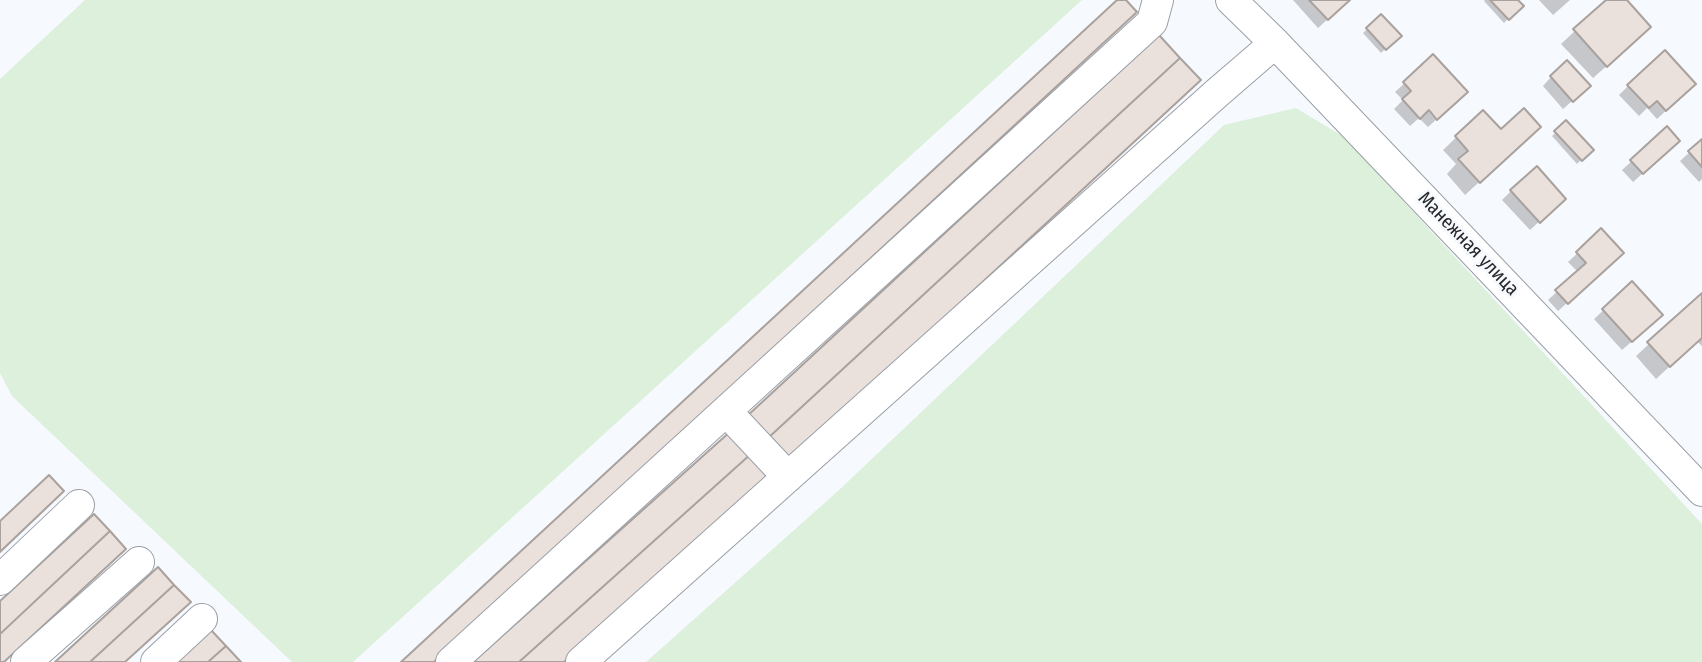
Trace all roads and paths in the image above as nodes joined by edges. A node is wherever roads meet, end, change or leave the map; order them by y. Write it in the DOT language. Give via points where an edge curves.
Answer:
graph roads {
  1 [pos="1158,0"];
  2 [pos="1231,0"];
  3 [pos="1275,43"];
  4 [pos="726,411"];
  5 [pos="788,477"];
  6 [pos="1699,480"];
  7 [pos="79,505"];
  8 [pos="139,562"];
  9 [pos="0,580"];
  10 [pos="202,619"];
  11 [pos="26,662"];
  12 [pos="156,662"];
  13 [pos="451,662"];
  14 [pos="581,662"];
  1 -- 4 [label="street" via="1152,22"];
  2 -- 3 [label="street, Манежная улица"];
  3 -- 5 [label="street"];
  3 -- 6 [label="street, Манежная улица"];
  4 -- 5 [label="street"];
  4 -- 13 [label="street"];
  5 -- 14 [label="street"];
  7 -- 9 [label="street"];
  8 -- 11 [label="street"];
  10 -- 12 [label="street"];
}
